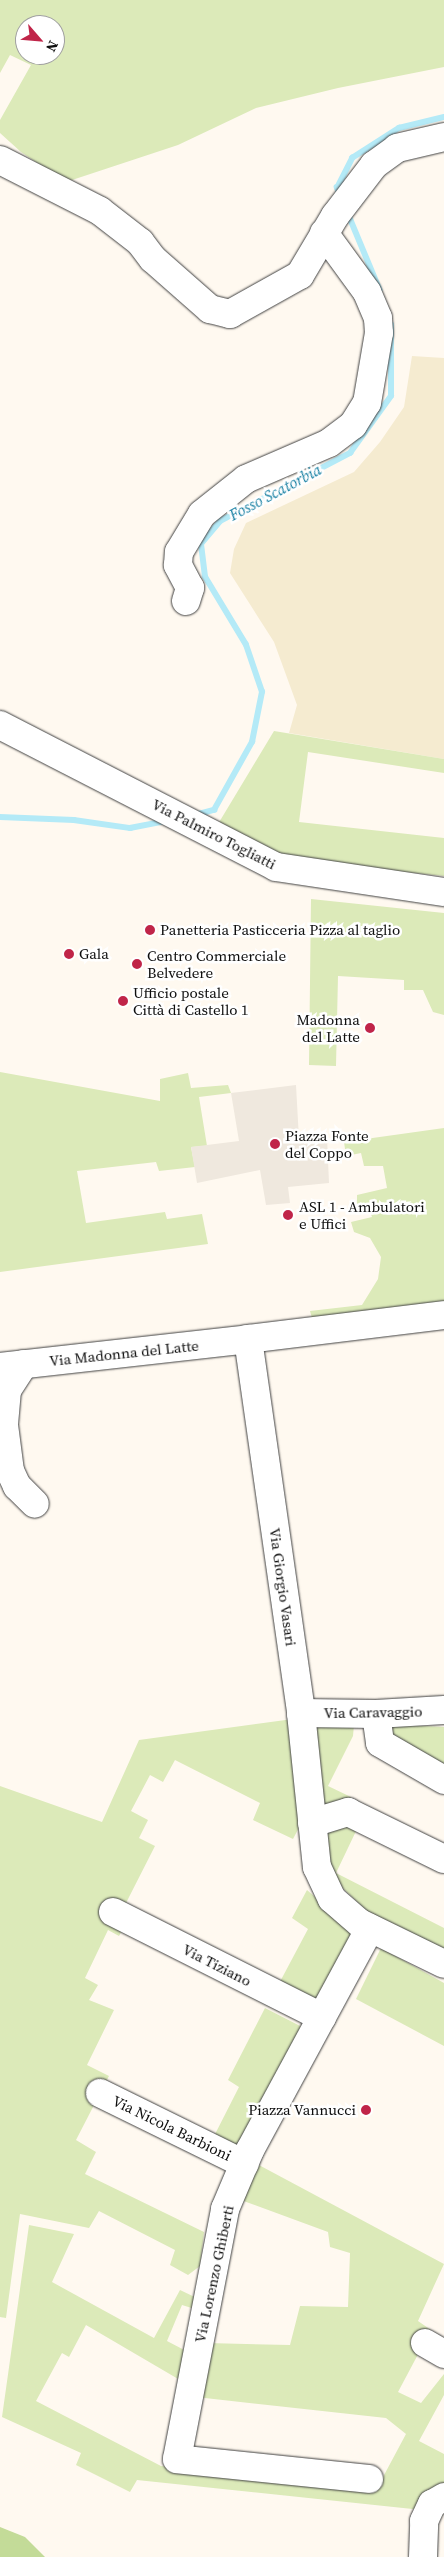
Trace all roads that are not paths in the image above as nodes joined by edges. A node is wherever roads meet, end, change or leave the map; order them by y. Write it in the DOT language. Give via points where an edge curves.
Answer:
graph roads {
  1 [pos="442,145"];
  2 [pos="0,160"];
  3 [pos="336,215"];
  4 [pos="186,601"];
  5 [pos="0,724"];
  6 [pos="444,892"];
  7 [pos="444,1315"];
  8 [pos="248,1339"];
  9 [pos="12,1366"];
  10 [pos="35,1504"];
  11 [pos="444,1710"];
  12 [pos="301,1713"];
  13 [pos="376,1714"];
  14 [pos="444,1780"];
  15 [pos="312,1823"];
  16 [pos="444,1858"];
  17 [pos="113,1912"];
  18 [pos="370,1928"];
  19 [pos="444,1964"];
  20 [pos="322,2017"];
  21 [pos="100,2093"];
  22 [pos="244,2164"];
  23 [pos="369,2479"];
  24 [pos="444,2497"];
  25 [pos="423,2557"];
  1 -- 3 [label="street" via="397,148 374,165"];
  2 -- 3 [label="street" via="100,211 140,242 153,259 210,310 220,314 230,314 292,282 300,275"];
  3 -- 4 [label="street" via="378,318 379,333 368,404 353,425 329,443 246,479 202,514 179,552 178,565 190,588"];
  5 -- 6 [label="street, Via Palmiro Togliatti" via="276,867"];
  7 -- 8 [label="street"];
  8 -- 9 [label="street, Via Madonna del Latte"];
  8 -- 12 [label="street, Via Giorgio Vasari"];
  9 -- 10 [label="street" via="4,1425 10,1471 17,1486"];
  11 -- 13 [label="street, Via Caravaggio"];
  12 -- 13 [label="street, Via Caravaggio"];
  12 -- 15 [label="street, Via Giorgio Vasari"];
  13 -- 14 [label="street" via="380,1743"];
  15 -- 16 [label="street" via="348,1812"];
  15 -- 18 [label="street, Via Giorgio Vasari" via="317,1867 332,1899"];
  17 -- 20 [label="street, Via Tiziano"];
  18 -- 19 [label="street, Via Giorgio Vasari"];
  18 -- 20 [label="street, Via Lorenzo Ghiberti"];
  20 -- 22 [label="street, Via Lorenzo Ghiberti"];
  21 -- 22 [label="street, Via Nicola Barbioni"];
  22 -- 23 [label="street, Via Lorenzo Ghiberti" via="225,2209 177,2459"];
  24 -- 25 [label="street" via="432,2504 424,2521"];
}
